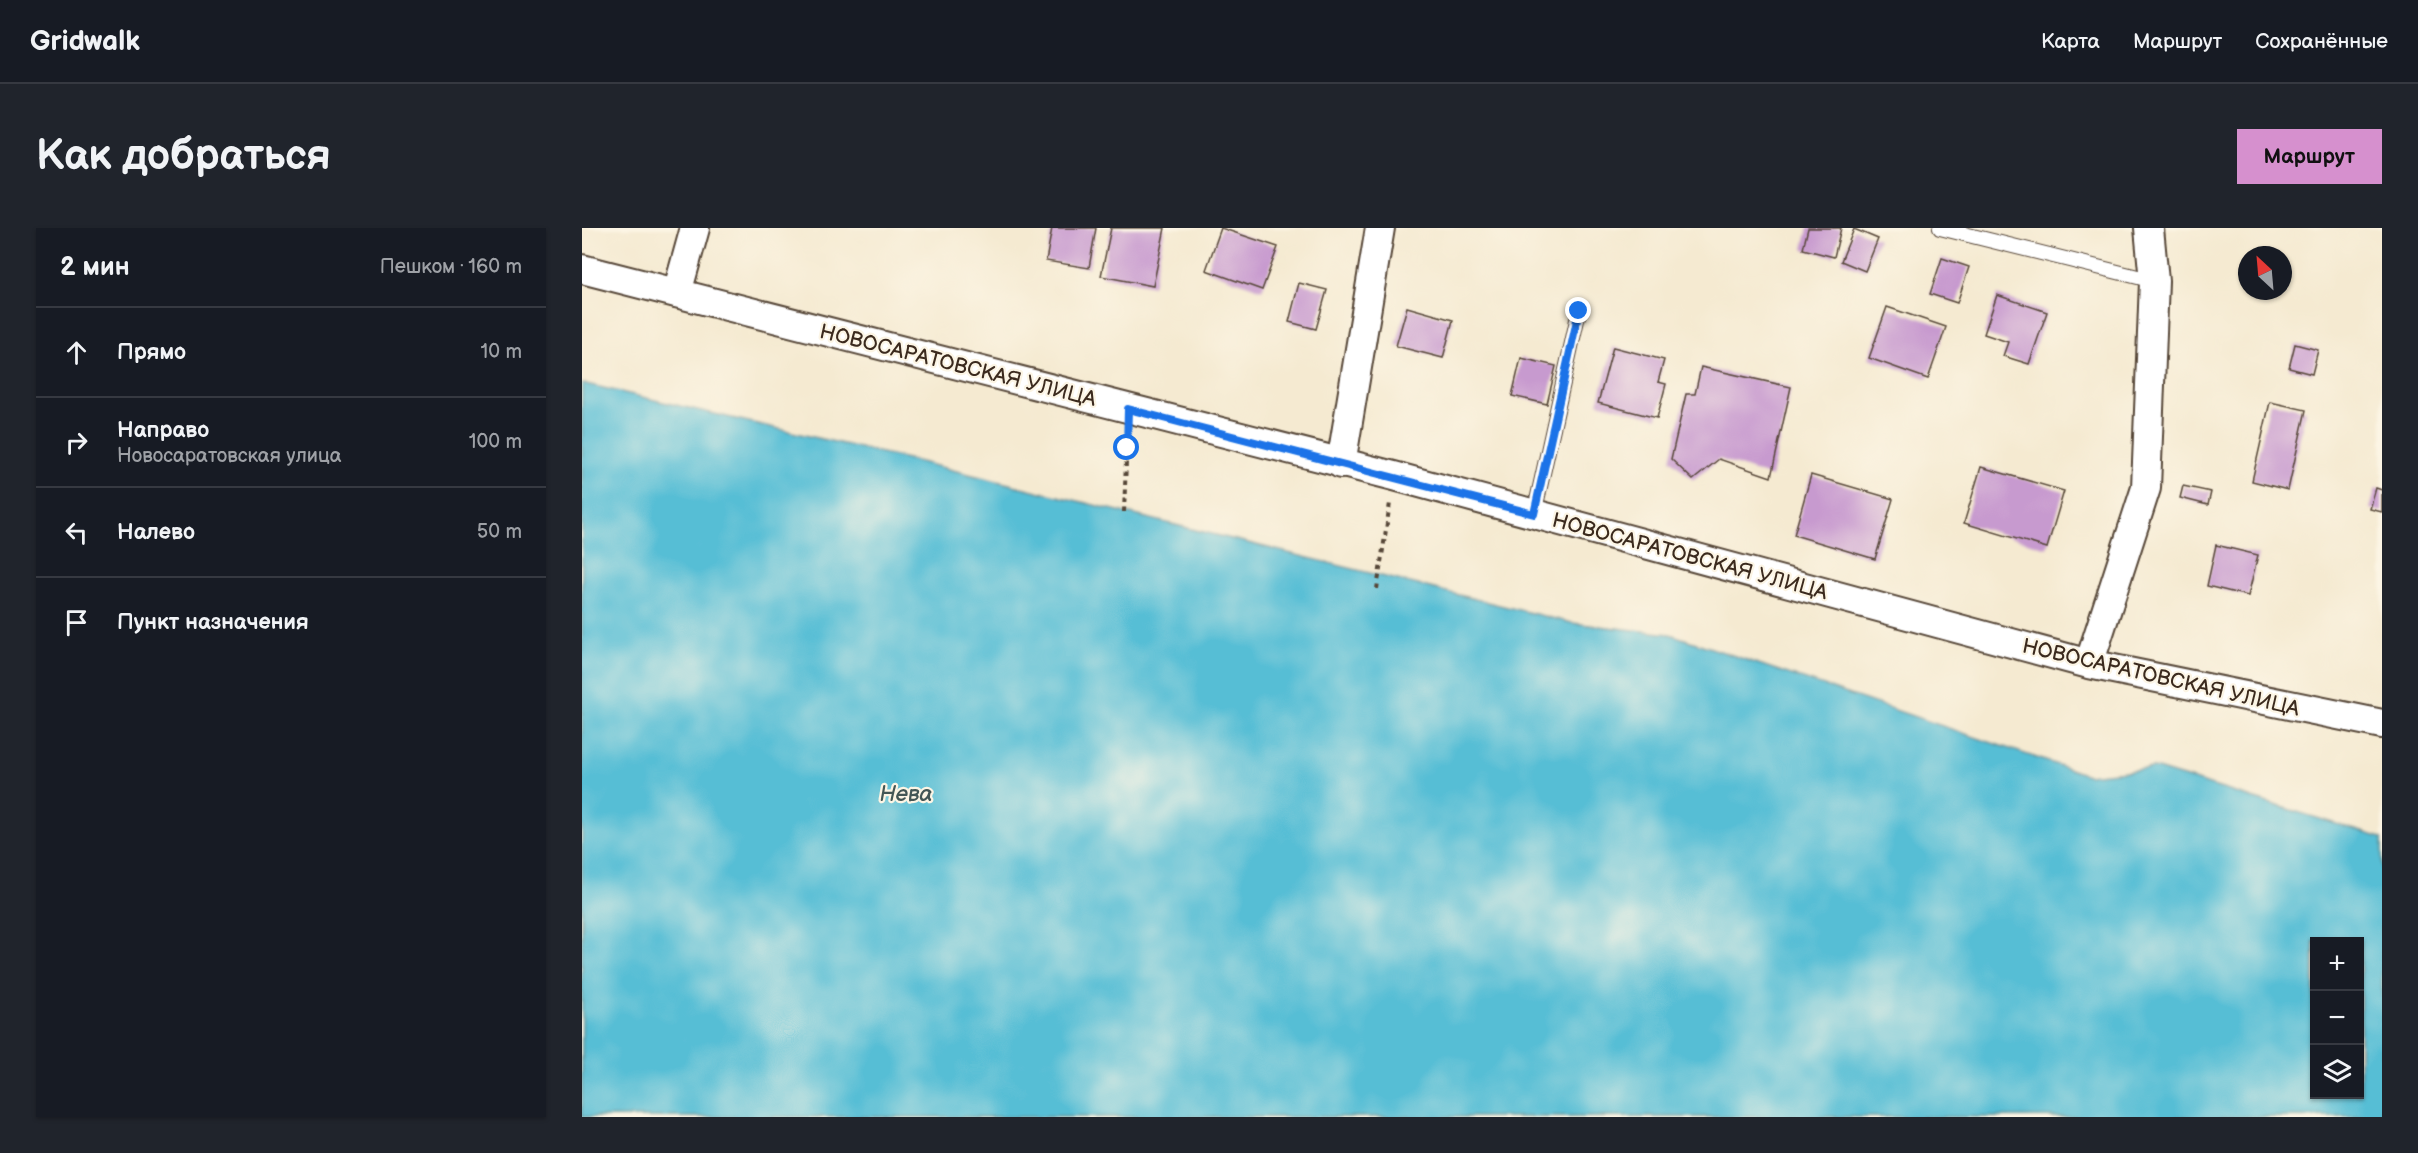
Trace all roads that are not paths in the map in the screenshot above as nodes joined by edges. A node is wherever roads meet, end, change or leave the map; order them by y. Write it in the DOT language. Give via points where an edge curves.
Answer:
graph roads {
  1 [pos="694,228"];
  2 [pos="1380,228"];
  3 [pos="1940,228"];
  4 [pos="2149,228"];
  5 [pos="582,269"];
  6 [pos="2154,281"];
  7 [pos="677,293"];
  8 [pos="1579,311"];
  9 [pos="1341,464"];
  10 [pos="1534,514"];
  11 [pos="2089,664"];
  12 [pos="2382,724"];
  1 -- 7 [label="street"];
  2 -- 9 [label="street"];
  3 -- 6 [label="lane"];
  4 -- 6 [label="street"];
  5 -- 7 [label="street, НОВОСАРАТОВСКАЯ УЛИЦА"];
  6 -- 11 [label="street" via="2146,488"];
  7 -- 9 [label="street, НОВОСАРАТОВСКАЯ УЛИЦА"];
  8 -- 10 [label="lane"];
  9 -- 10 [label="street, НОВОСАРАТОВСКАЯ УЛИЦА"];
  10 -- 11 [label="street, НОВОСАРАТОВСКАЯ УЛИЦА"];
  11 -- 12 [label="street, НОВОСАРАТОВСКАЯ УЛИЦА"];
}
